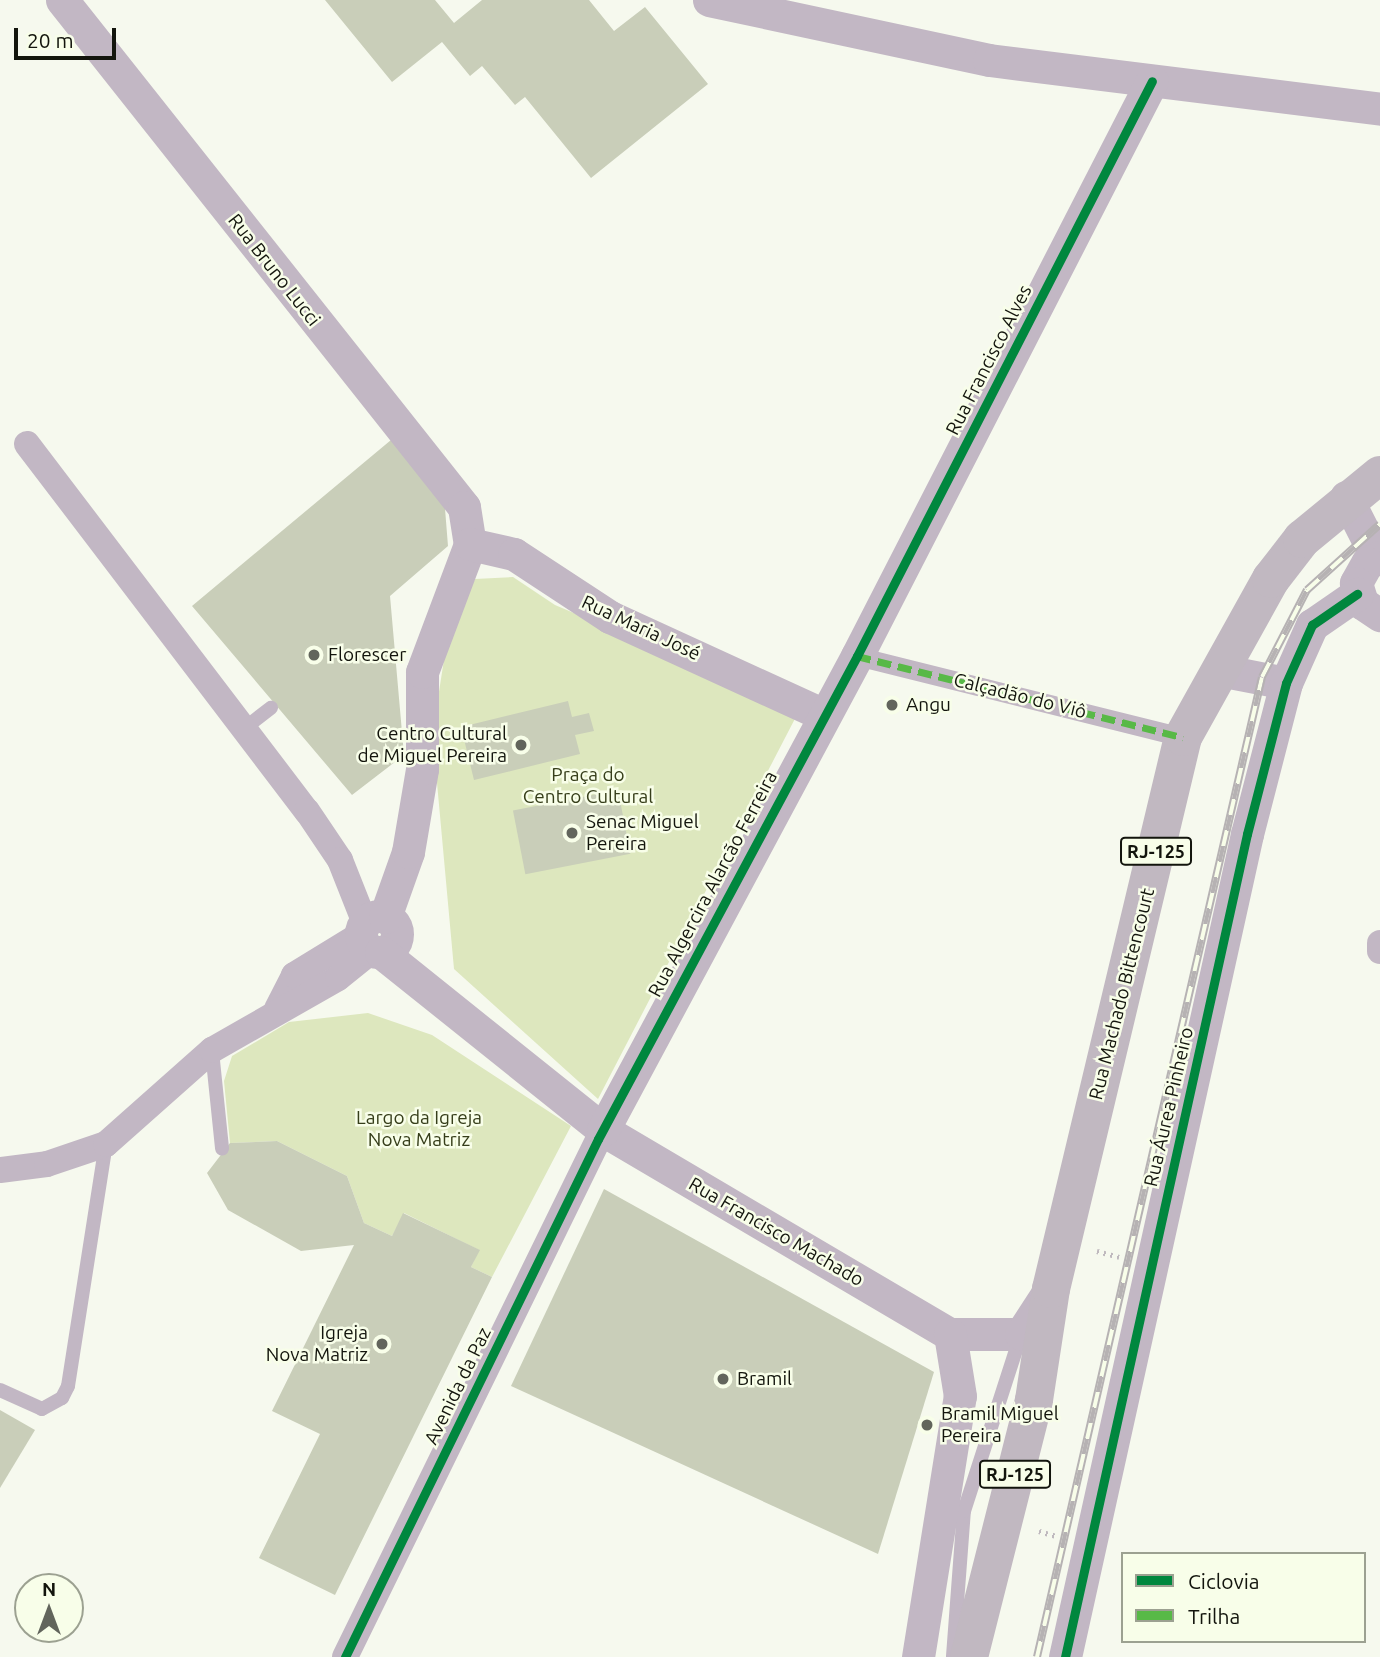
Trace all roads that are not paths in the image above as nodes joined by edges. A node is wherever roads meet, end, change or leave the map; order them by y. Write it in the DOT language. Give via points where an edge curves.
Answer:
graph roads {
  1 [pos="62,0"];
  2 [pos="709,0"];
  3 [pos="1152,81"];
  4 [pos="1370,105"];
  5 [pos="27,444"];
  6 [pos="1380,475"];
  7 [pos="1346,498"];
  8 [pos="470,544"];
  9 [pos="1378,558"];
  10 [pos="1368,604"];
  11 [pos="857,656"];
  12 [pos="1219,670"];
  13 [pos="1286,683"];
  14 [pos="271,708"];
  15 [pos="822,714"];
  16 [pos="245,728"];
  17 [pos="1183,737"];
  18 [pos="377,935"];
  19 [pos="1380,943"];
  20 [pos="1380,951"];
  21 [pos="212,1050"];
  22 [pos="606,1124"];
  23 [pos="106,1144"];
  24 [pos="222,1149"];
  25 [pos="0,1170"];
  26 [pos="1051,1289"];
  27 [pos="950,1334"];
  28 [pos="1021,1334"];
  29 [pos="0,1390"];
  30 [pos="345,1657"];
  31 [pos="918,1657"];
  32 [pos="952,1657"];
  33 [pos="969,1657"];
  34 [pos="1065,1657"];
  1 -- 8 [label="street, Rua Bruno Lucci" via="464,507"];
  2 -- 3 [label="street" via="989,60"];
  3 -- 4 [label="street"];
  3 -- 11 [label="street, Rua Francisco Alves"];
  5 -- 16 [label="street"];
  6 -- 7 [label="main road, Rua Machado Bittencourt / RJ-125"];
  7 -- 9 [label="street"];
  7 -- 12 [label="main road, Rua Machado Bittencourt / RJ-125" via="1271,579"];
  8 -- 15 [label="street, Rua Maria José" via="514,554 610,617"];
  8 -- 18 [label="street" via="422,671 422,769 408,852"];
  9 -- 10 [label="street" via="1360,572"];
  10 -- 13 [label="street, Rua Áurea Pinheiro" via="1312,625"];
  11 -- 15 [label="street, Rua Algercira Alarcão Ferreira"];
  11 -- 17 [label="street, Calçadão do Viô"];
  12 -- 13 [label="street"];
  12 -- 17 [label="main road, Rua Machado Bittencourt / RJ-125"];
  13 -- 34 [label="street, Rua Áurea Pinheiro" via="1150,1264"];
  14 -- 16 [label="lane"];
  15 -- 22 [label="street, Rua Algercira Alarcão Ferreira"];
  16 -- 18 [label="street" via="340,860"];
  17 -- 26 [label="main road, Rua Machado Bittencourt / RJ-125"];
  18 -- 21 [label="street" via="295,975 277,1009"];
  18 -- 22 [label="street, Rua Francisco Machado"];
  19 -- 20 [label="street"];
  21 -- 23 [label="street"];
  21 -- 24 [label="lane"];
  22 -- 27 [label="street, Rua Francisco Machado"];
  22 -- 30 [label="street, Avenida da Paz"];
  23 -- 25 [label="street" via="47,1164"];
  23 -- 29 [label="lane" via="68,1386 62,1398 42,1409"];
  26 -- 28 [label="street, Rua Machado Bittencourt"];
  26 -- 33 [label="main road, Rua Machado Bittencourt / RJ-125" via="1034,1400"];
  27 -- 28 [label="street"];
  27 -- 31 [label="street" via="960,1396"];
  28 -- 32 [label="lane, Rua Machado Bittencourt" via="964,1511"];
}
